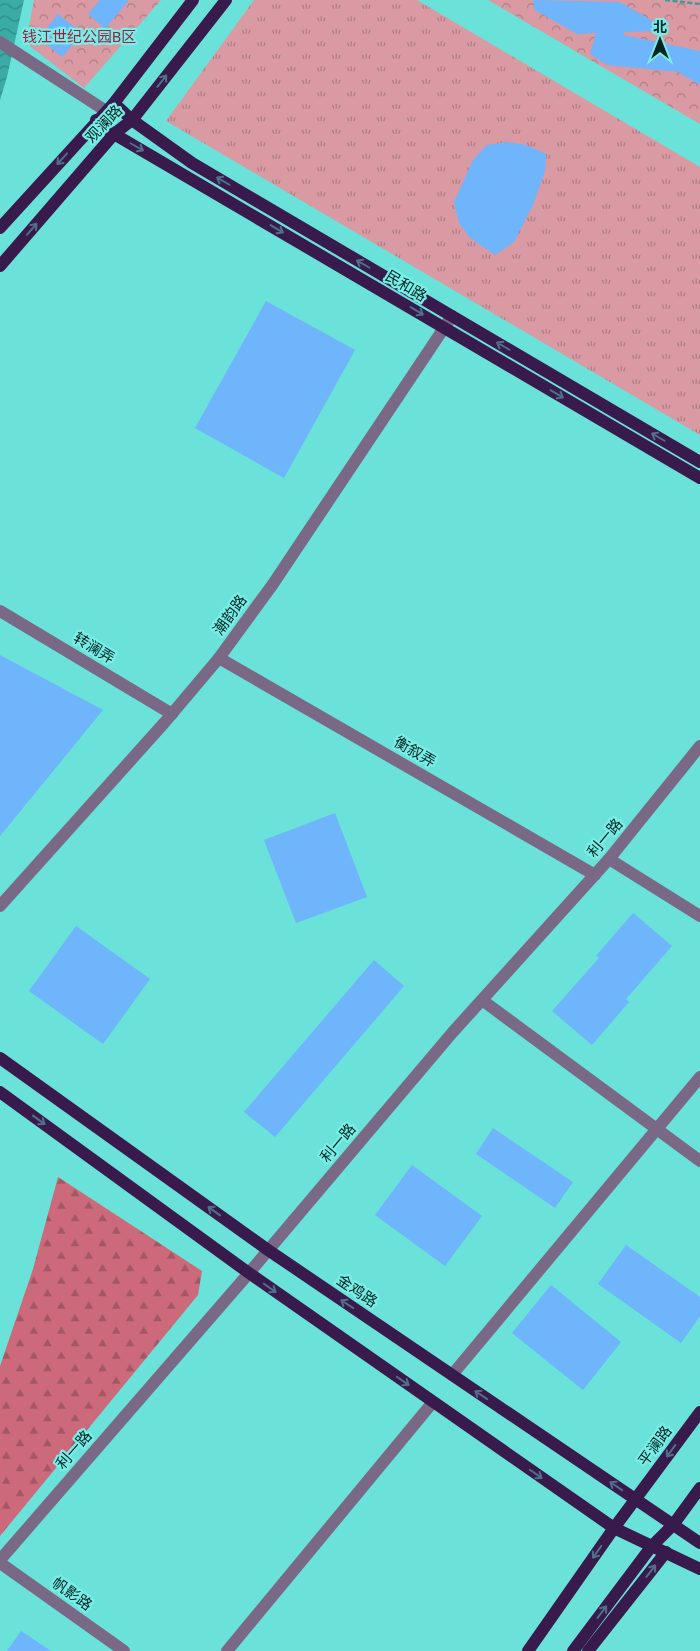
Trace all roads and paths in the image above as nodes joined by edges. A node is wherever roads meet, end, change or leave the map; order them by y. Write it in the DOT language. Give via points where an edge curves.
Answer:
graph roads {
  1 [pos="193,0"];
  2 [pos="226,0"];
  3 [pos="665,0"];
  4 [pos="700,4"];
  5 [pos="0,42"];
  6 [pos="110,107"];
  7 [pos="96,120"];
  8 [pos="132,120"];
  9 [pos="114,134"];
  10 [pos="0,228"];
  11 [pos="0,266"];
  12 [pos="452,316"];
  13 [pos="444,328"];
  14 [pos="700,462"];
  15 [pos="700,478"];
  16 [pos="0,611"];
  17 [pos="219,658"];
  18 [pos="172,714"];
  19 [pos="700,746"];
  20 [pos="609,859"];
  21 [pos="596,875"];
  22 [pos="0,906"];
  23 [pos="700,916"];
  24 [pos="482,1000"];
  25 [pos="0,1058"];
  26 [pos="700,1077"];
  27 [pos="0,1092"];
  28 [pos="657,1129"];
  29 [pos="700,1161"];
  30 [pos="268,1250"];
  31 [pos="249,1273"];
  32 [pos="452,1375"];
  33 [pos="433,1402"];
  34 [pos="700,1412"];
  35 [pos="700,1488"];
  36 [pos="636,1499"];
  37 [pos="673,1525"];
  38 [pos="614,1528"];
  39 [pos="700,1543"];
  40 [pos="651,1547"];
  41 [pos="666,1552"];
  42 [pos="0,1562"];
  43 [pos="700,1568"];
  44 [pos="124,1651"];
  45 [pos="227,1651"];
  46 [pos="528,1651"];
  47 [pos="573,1651"];
  48 [pos="588,1651"];
  1 -- 6 [label="main road, 观澜路"];
  8 -- 2 [label="main road, 观澜路, one-way"];
  3 -- 4 [label="path"];
  5 -- 6 [label="street" via="36,67"];
  6 -- 7 [label="main road, 观澜路"];
  6 -- 8 [label="main road, 民和路"];
  7 -- 9 [label="main road, 民和路"];
  7 -- 10 [label="main road, 观澜路, one-way"];
  8 -- 9 [label="main road, 观澜路"];
  12 -- 8 [label="main road, 民和路, one-way" via="192,163"];
  11 -- 9 [label="main road, 观澜路, one-way"];
  9 -- 13 [label="main road, 民和路, one-way"];
  12 -- 13 [label="street, 潮韵路"];
  14 -- 12 [label="main road, 民和路, one-way"];
  13 -- 15 [label="main road, 民和路, one-way"];
  13 -- 17 [label="street, 潮韵路" via="290,559"];
  16 -- 18 [label="street, 转澜弄"];
  17 -- 18 [label="street, 潮韵路"];
  17 -- 21 [label="street, 衡叙弄"];
  18 -- 22 [label="street, 潮韵路"];
  19 -- 20 [label="street, 利一路"];
  20 -- 21 [label="street, 利一路"];
  20 -- 23 [label="street"];
  21 -- 24 [label="street, 利一路"];
  24 -- 28 [label="street"];
  24 -- 30 [label="street, 利一路"];
  30 -- 25 [label="main road, 金鸡路, one-way"];
  26 -- 28 [label="street"];
  27 -- 31 [label="main road, one-way"];
  28 -- 29 [label="street"];
  28 -- 32 [label="street"];
  30 -- 31 [label="street, 利一路"];
  32 -- 30 [label="main road, 金鸡路, one-way"];
  31 -- 33 [label="main road, one-way"];
  31 -- 42 [label="street, 利一路"];
  36 -- 32 [label="main road, 金鸡路, one-way"];
  33 -- 38 [label="main road, one-way"];
  33 -- 45 [label="street"];
  34 -- 36 [label="main road, 平澜路, one-way"];
  35 -- 37 [label="main road"];
  36 -- 37 [label="main road, 金鸡路"];
  36 -- 38 [label="main road, 平澜路"];
  37 -- 39 [label="main road, 金鸡路"];
  37 -- 40 [label="main road"];
  38 -- 40 [label="main road"];
  38 -- 46 [label="main road, 平澜路, one-way"];
  40 -- 41 [label="main road"];
  47 -- 40 [label="main road, one-way"];
  41 -- 43 [label="main road"];
  48 -- 41 [label="main road, one-way"];
  42 -- 44 [label="street, 帆影路"];
}
